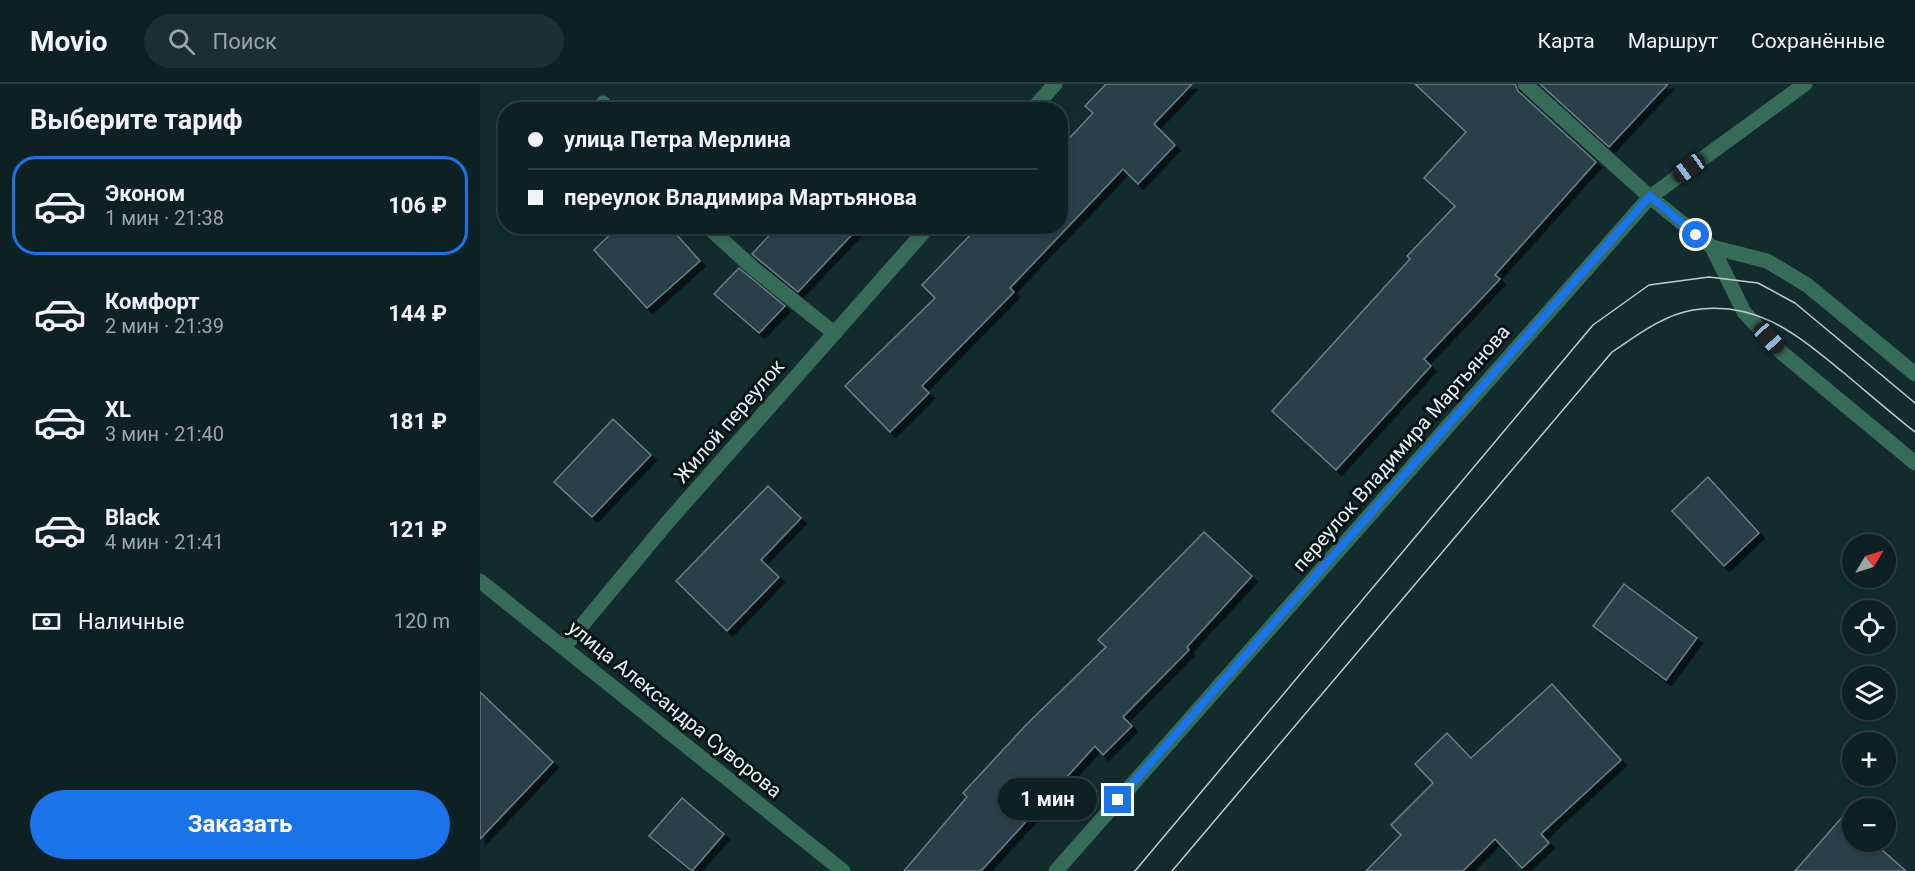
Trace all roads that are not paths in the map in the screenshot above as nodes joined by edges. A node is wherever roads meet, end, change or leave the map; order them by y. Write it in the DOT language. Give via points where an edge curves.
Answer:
graph roads {
  1 [pos="1055,84"];
  2 [pos="1525,84"];
  3 [pos="1805,84"];
  4 [pos="1039,102"];
  5 [pos="1650,196"];
  6 [pos="716,234"];
  7 [pos="922,234"];
  8 [pos="1712,248"];
  9 [pos="834,333"];
  10 [pos="1915,374"];
  11 [pos="1915,463"];
  12 [pos="480,581"];
  13 [pos="564,647"];
  14 [pos="843,871"];
  15 [pos="1056,871"];
  1 -- 4 [label="street"];
  2 -- 5 [label="street"];
  3 -- 5 [label="street, переулок Владимира Мартьянова"];
  5 -- 8 [label="street"];
  5 -- 15 [label="street, переулок Владимира Мартьянова"];
  6 -- 9 [label="street"];
  7 -- 9 [label="street, Жилой переулок"];
  8 -- 10 [label="street" via="1767,261 1797,279"];
  8 -- 11 [label="street" via="1744,312 1781,352"];
  9 -- 13 [label="street, Жилой переулок"];
  12 -- 13 [label="street, улица Александра Суворова"];
  13 -- 14 [label="street, улица Александра Суворова"];
}
